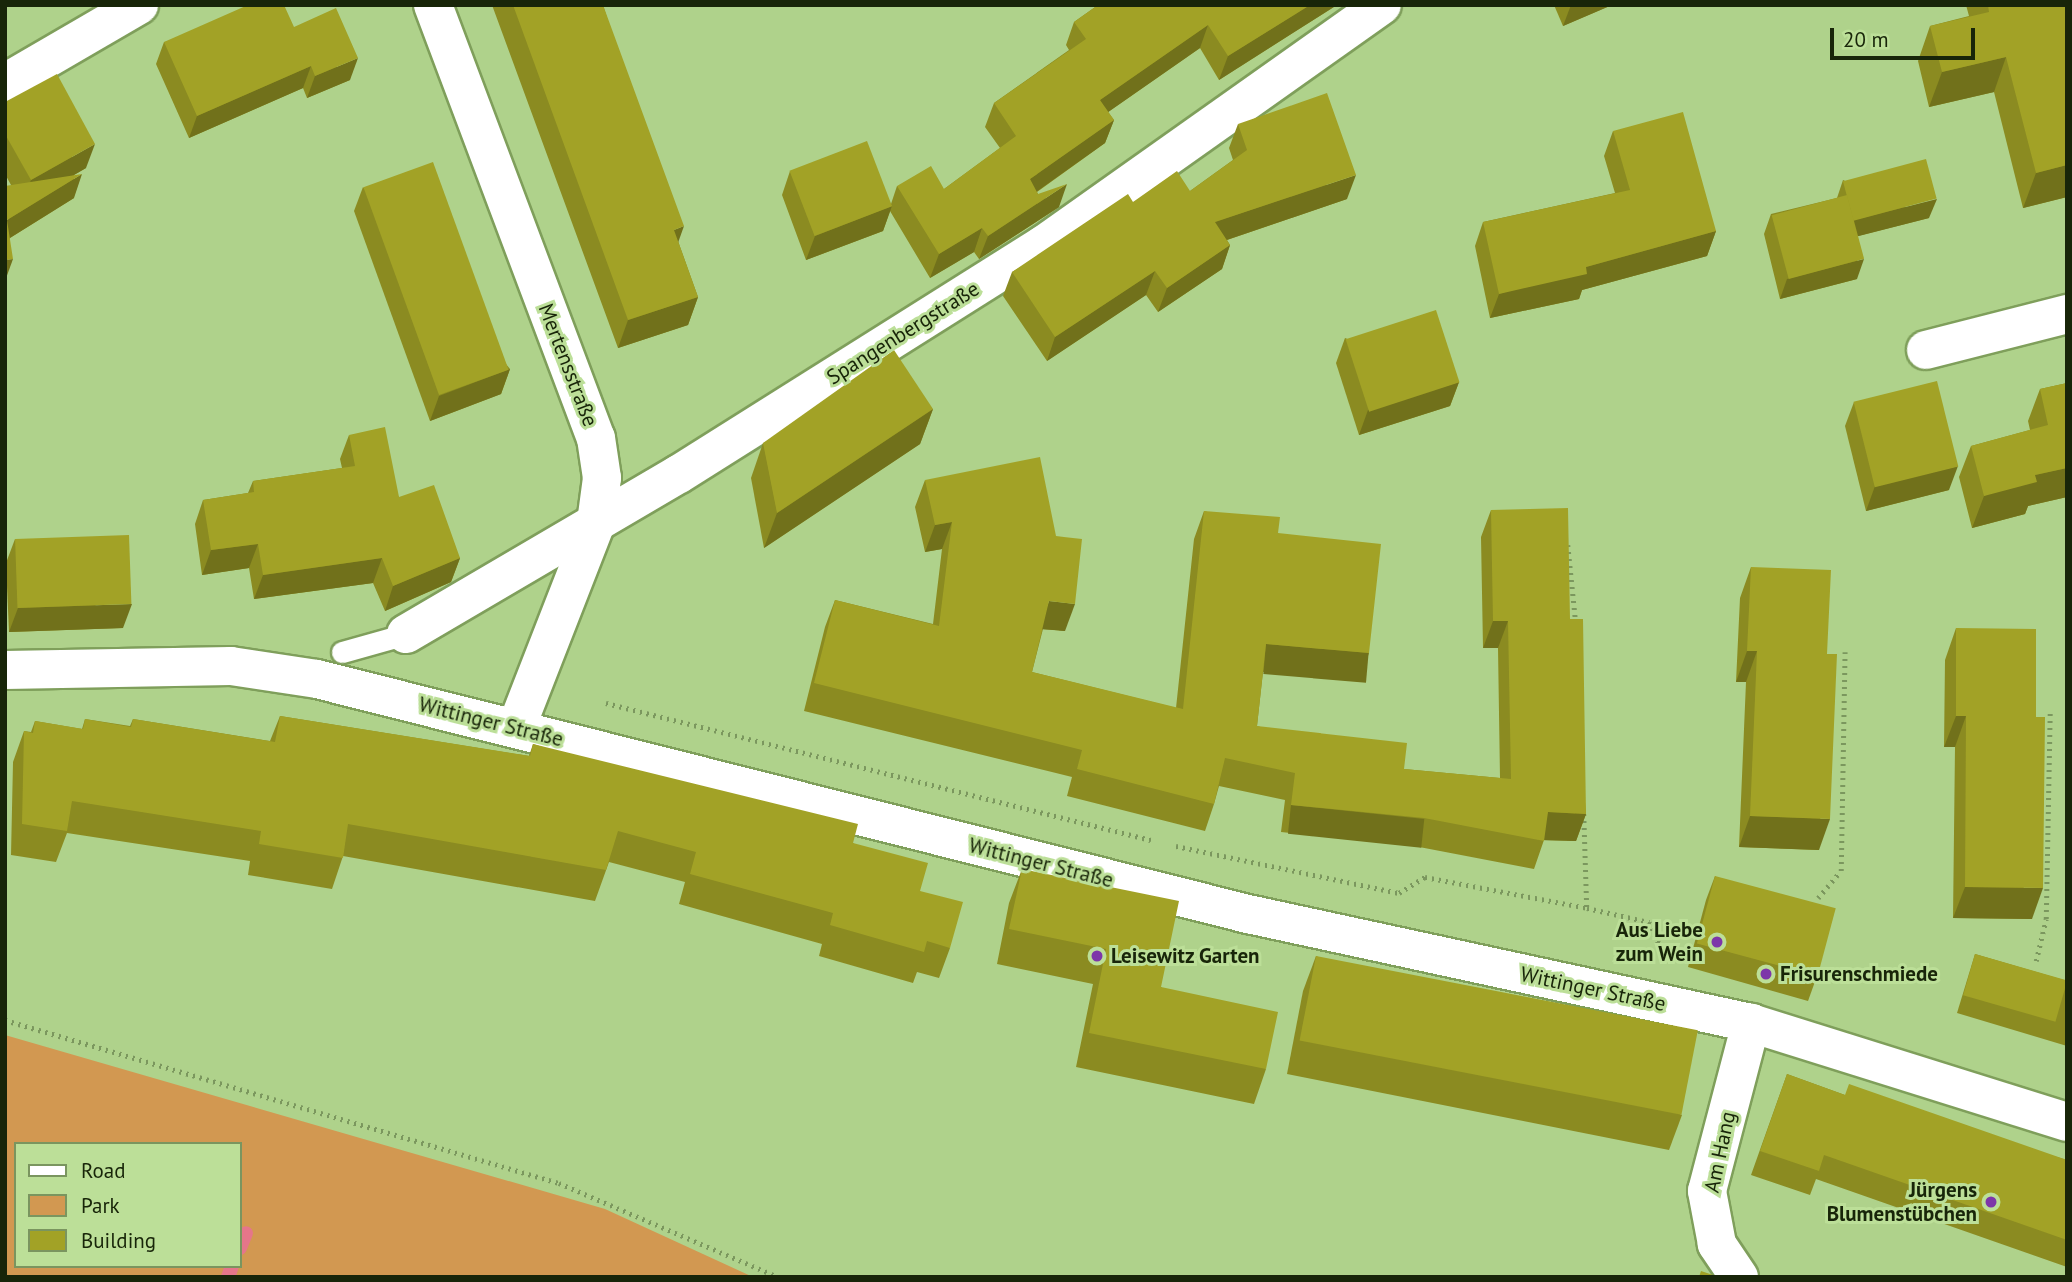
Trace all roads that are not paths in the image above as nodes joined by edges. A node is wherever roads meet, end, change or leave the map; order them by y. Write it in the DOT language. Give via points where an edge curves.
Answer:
graph roads {
  1 [pos="139,5"];
  2 [pos="433,5"];
  3 [pos="1382,5"];
  4 [pos="5,83"];
  5 [pos="2067,314"];
  6 [pos="1926,350"];
  7 [pos="596,523"];
  8 [pos="406,634"];
  9 [pos="342,652"];
  10 [pos="5,670"];
  11 [pos="522,713"];
  12 [pos="1751,1023"];
  13 [pos="2067,1122"];
  14 [pos="1739,1277"];
  1 -- 4 [label="street"];
  2 -- 7 [label="street, Mertensstraße" via="596,438 602,478"];
  3 -- 7 [label="street, Spangenbergstraße" via="1043,245"];
  5 -- 6 [label="street"];
  7 -- 8 [label="street, Spangenbergstraße"];
  7 -- 11 [label="street, Mertensstraße"];
  8 -- 9 [label="lane"];
  10 -- 11 [label="street, Wittinger Straße" via="230,666"];
  11 -- 12 [label="street, Wittinger Straße" via="1234,911"];
  12 -- 13 [label="street, Wittinger Straße"];
  12 -- 14 [label="street, Am Hang" via="1707,1191 1717,1244"];
}
